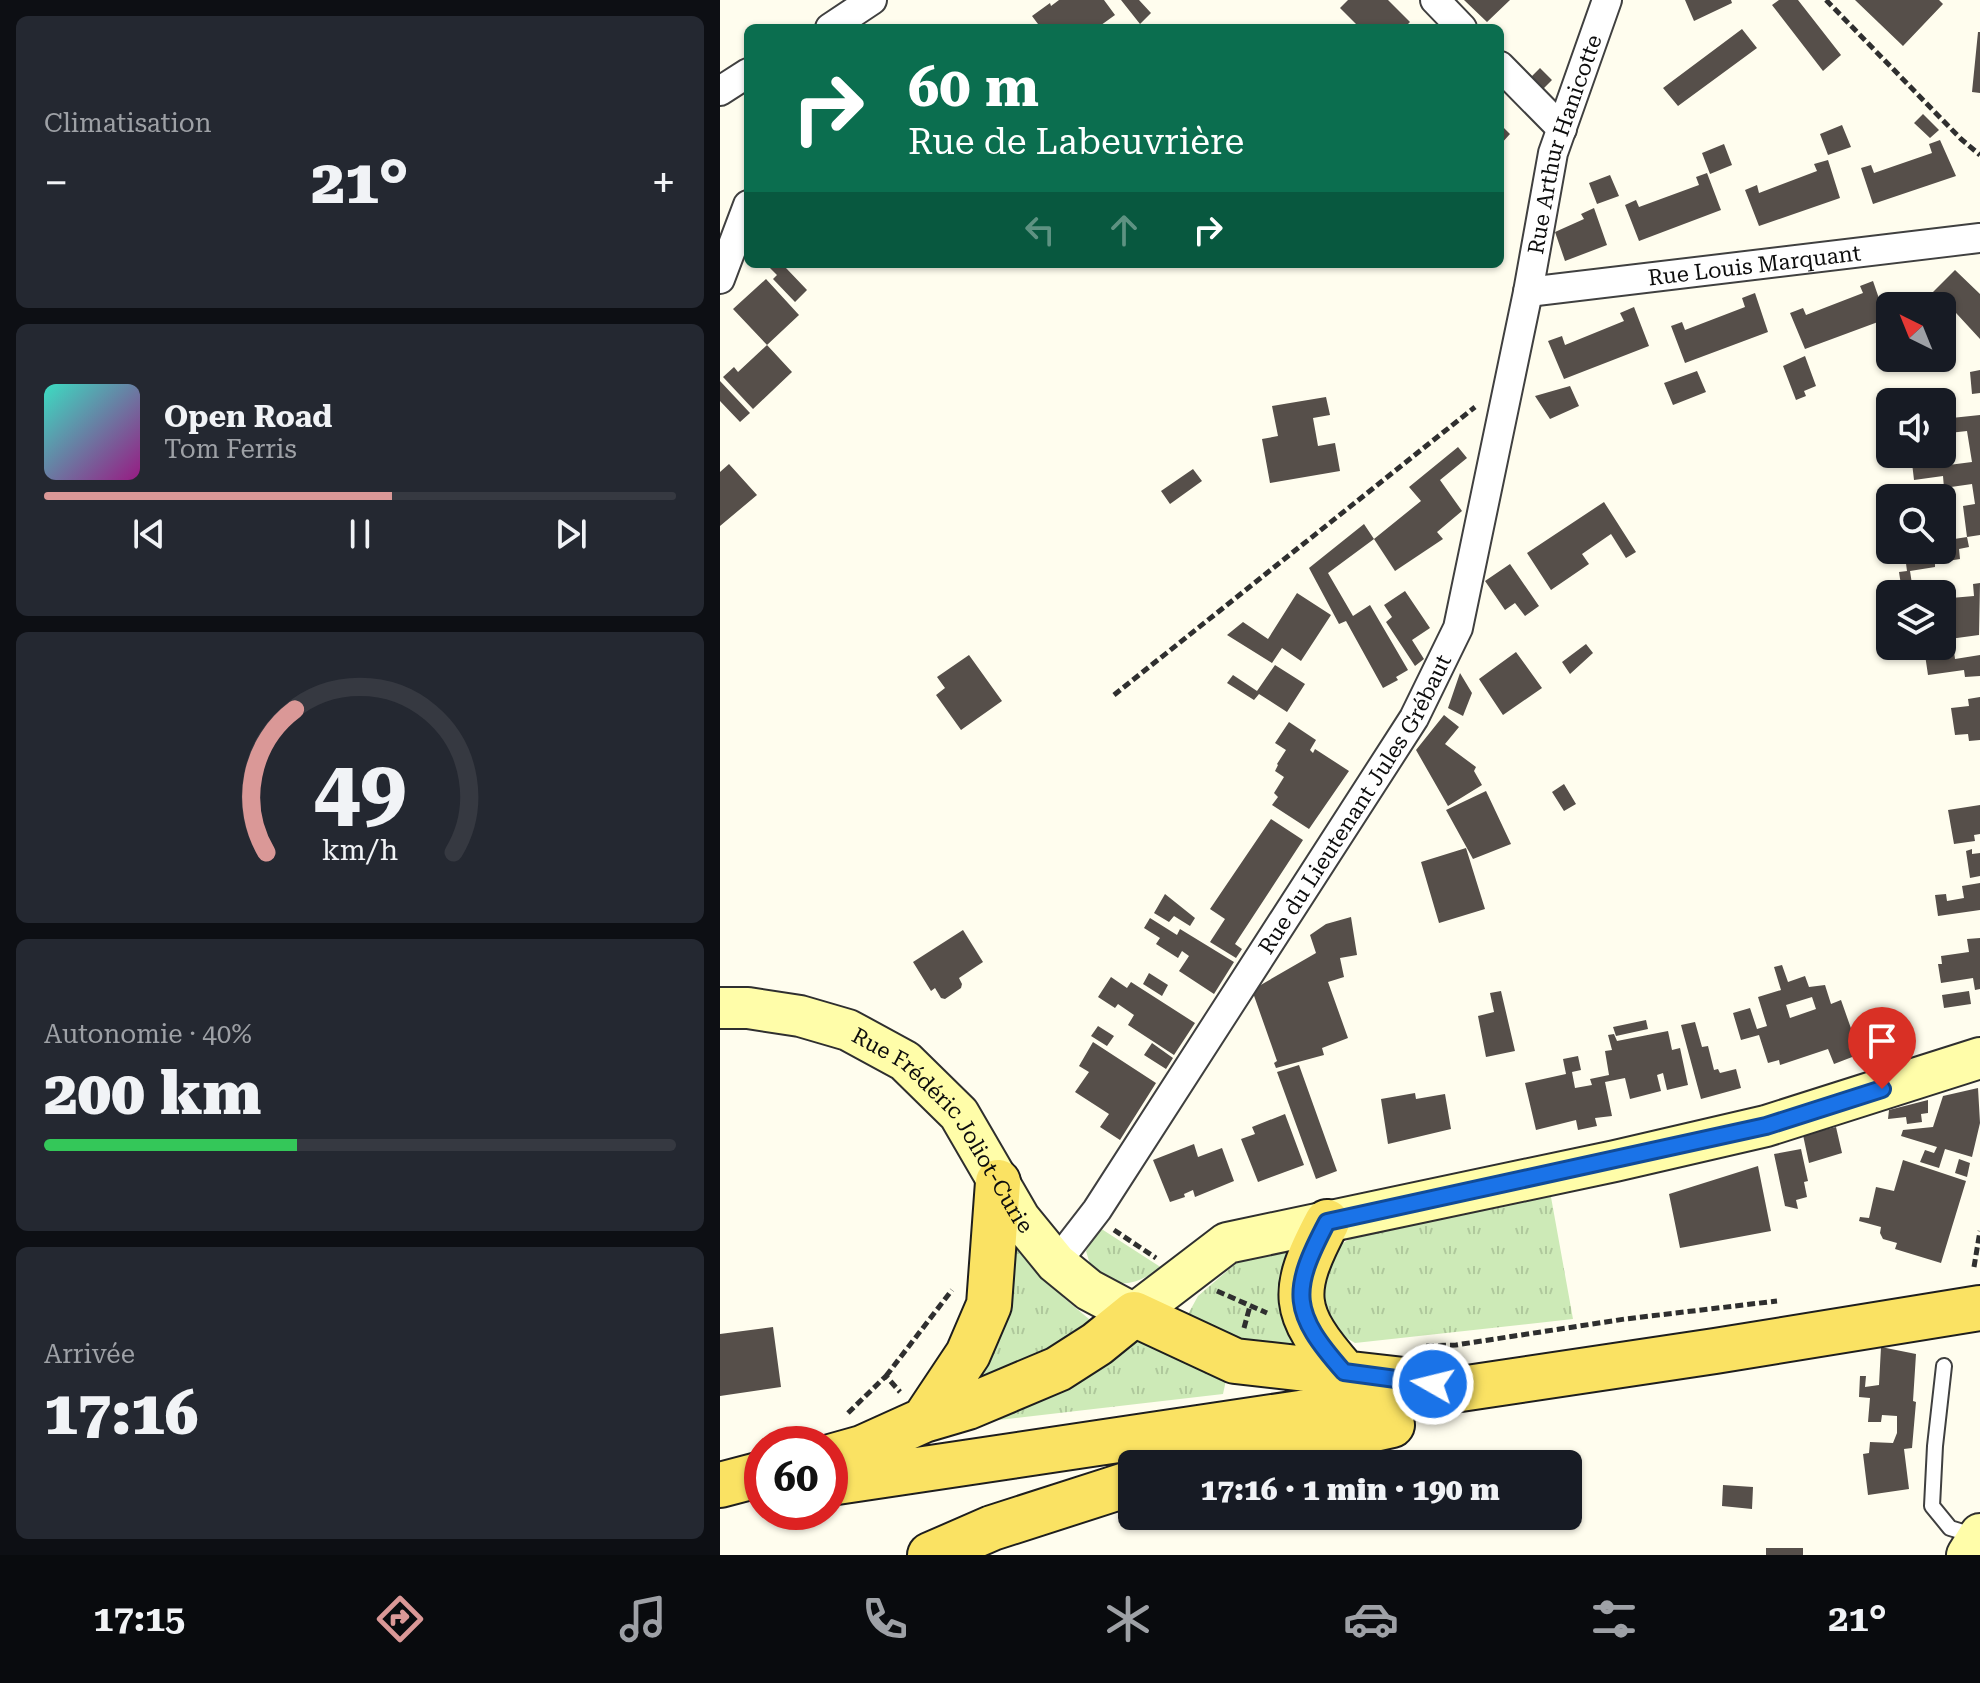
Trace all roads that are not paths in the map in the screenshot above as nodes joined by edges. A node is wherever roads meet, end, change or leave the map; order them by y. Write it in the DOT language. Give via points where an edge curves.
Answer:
graph roads {
  1 [pos="872,0"];
  2 [pos="1435,0"];
  3 [pos="1607,0"];
  4 [pos="836,24"];
  5 [pos="1458,24"];
  6 [pos="1504,70"];
  7 [pos="744,76"];
  8 [pos="720,91"];
  9 [pos="1562,129"];
  10 [pos="744,216"];
  11 [pos="1980,238"];
  12 [pos="720,279"];
  13 [pos="1528,292"];
  14 [pos="720,1008"];
  15 [pos="1980,1058"];
  16 [pos="998,1182"];
  17 [pos="1327,1222"];
  18 [pos="1056,1263"];
  19 [pos="1972,1297"];
  20 [pos="1134,1314"];
  21 [pos="1944,1366"];
  22 [pos="1344,1372"];
  23 [pos="1463,1388"];
  24 [pos="924,1420"];
  25 [pos="1281,1450"];
  26 [pos="848,1452"];
  27 [pos="744,1479"];
  28 [pos="848,1480"];
  29 [pos="720,1485"];
  30 [pos="1118,1488"];
  31 [pos="744,1495"];
  32 [pos="720,1498"];
  33 [pos="1976,1541"];
  34 [pos="930,1555"];
  1 -- 4 [label="street"];
  2 -- 5 [label="street"];
  3 -- 9 [label="street, Rue Arthur Hanicotte"];
  6 -- 9 [label="street"];
  7 -- 8 [label="street"];
  9 -- 13 [label="street, Rue Arthur Hanicotte"];
  10 -- 12 [label="street"];
  11 -- 13 [label="street, Rue Louis Marquant"];
  13 -- 18 [label="street, Rue du Lieutenant Jules Grébaut" via="1458,628 1414,718 1097,1210"];
  14 -- 16 [label="street, Rue Frédéric Joliot-Curie" via="800,1016 848,1030 905,1061 959,1114"];
  15 -- 17 [label="street" via="1766,1126"];
  16 -- 18 [label="street, Rue Frédéric Joliot-Curie"];
  16 -- 24 [label="main road" via="989,1305 968,1354"];
  17 -- 20 [label="street" via="1227,1243"];
  17 -- 22 [label="main road" via="1300,1283 1311,1332"];
  18 -- 20 [label="street, Rue Frédéric Joliot-Curie" via="1089,1290"];
  19 -- 23 [label="main road"];
  20 -- 22 [label="main road" via="1235,1361"];
  20 -- 24 [label="main road" via="1058,1369"];
  21 -- 33 [label="lane" via="1932,1506 1950,1528"];
  22 -- 23 [label="main road"];
  23 -- 25 [label="main road" via="1427,1418"];
  23 -- 28 [label="main road"];
  24 -- 26 [label="main road"];
  27 -- 29 [label="main road"];
  30 -- 34 [label="main road" via="992,1528"];
  31 -- 32 [label="main road"];
}
